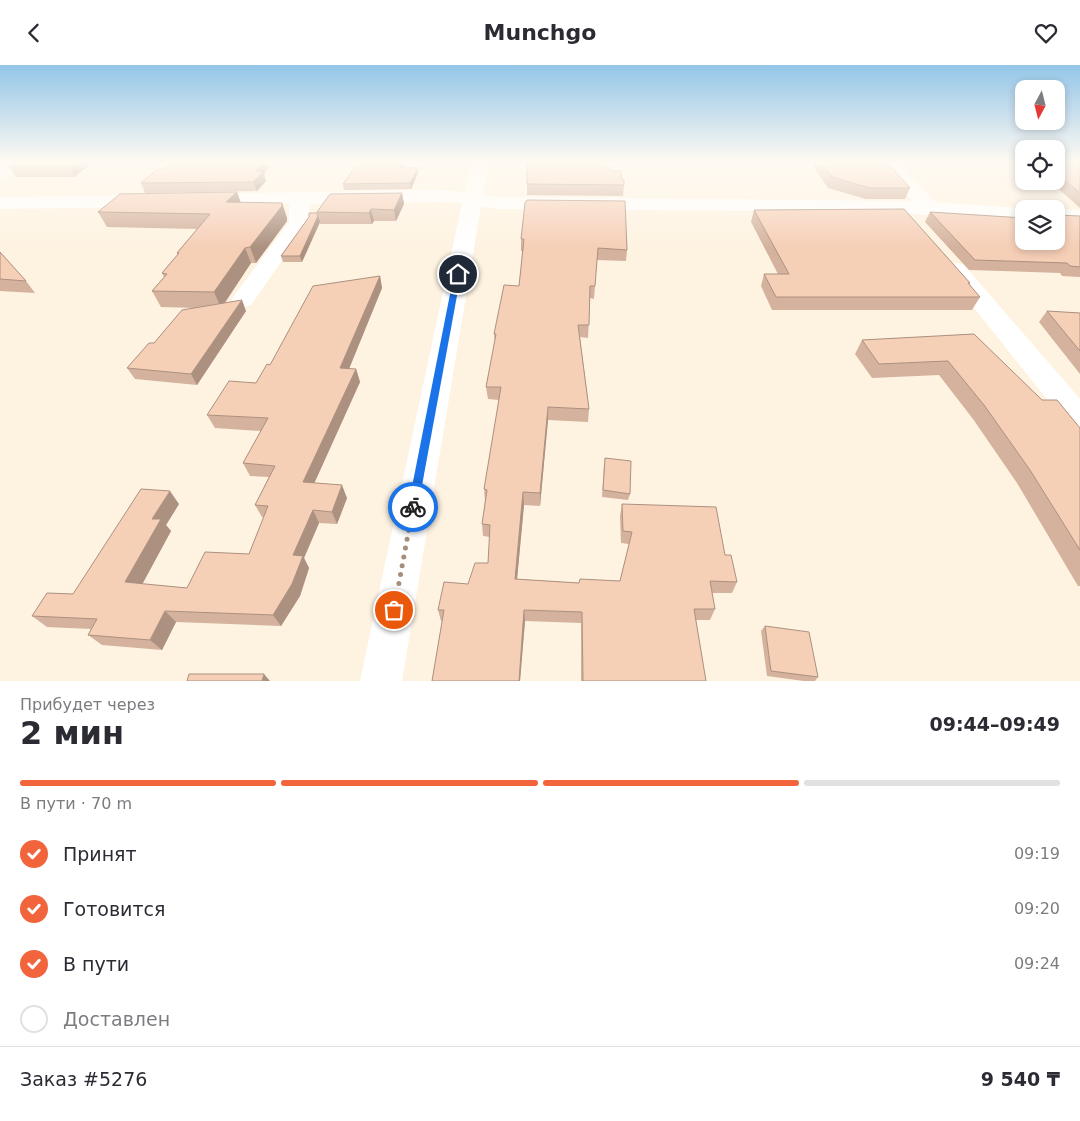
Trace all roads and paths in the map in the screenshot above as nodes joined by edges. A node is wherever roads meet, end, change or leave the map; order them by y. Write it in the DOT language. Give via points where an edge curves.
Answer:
graph roads {
  1 [pos="474,191"];
  2 [pos="914,191"];
  3 [pos="472,198"];
  4 [pos="299,199"];
  5 [pos="0,203"];
  6 [pos="898,206"];
  7 [pos="934,209"];
  8 [pos="1015,213"];
  9 [pos="1065,215"];
  10 [pos="1080,216"];
  11 [pos="921,231"];
  12 [pos="939,252"];
  13 [pos="243,300"];
  14 [pos="1080,419"];
  15 [pos="381,681"];
  1 -- 3 [label="street"];
  2 -- 7 [label="street"];
  3 -- 4 [label="street"];
  3 -- 6 [label="street" via="507,203"];
  3 -- 15 [label="street"];
  4 -- 5 [label="street"];
  4 -- 13 [label="street" via="299,222"];
  6 -- 7 [label="street"];
  6 -- 11 [label="street"];
  7 -- 8 [label="street"];
  9 -- 10 [label="street"];
  12 -- 14 [label="street"];
}
